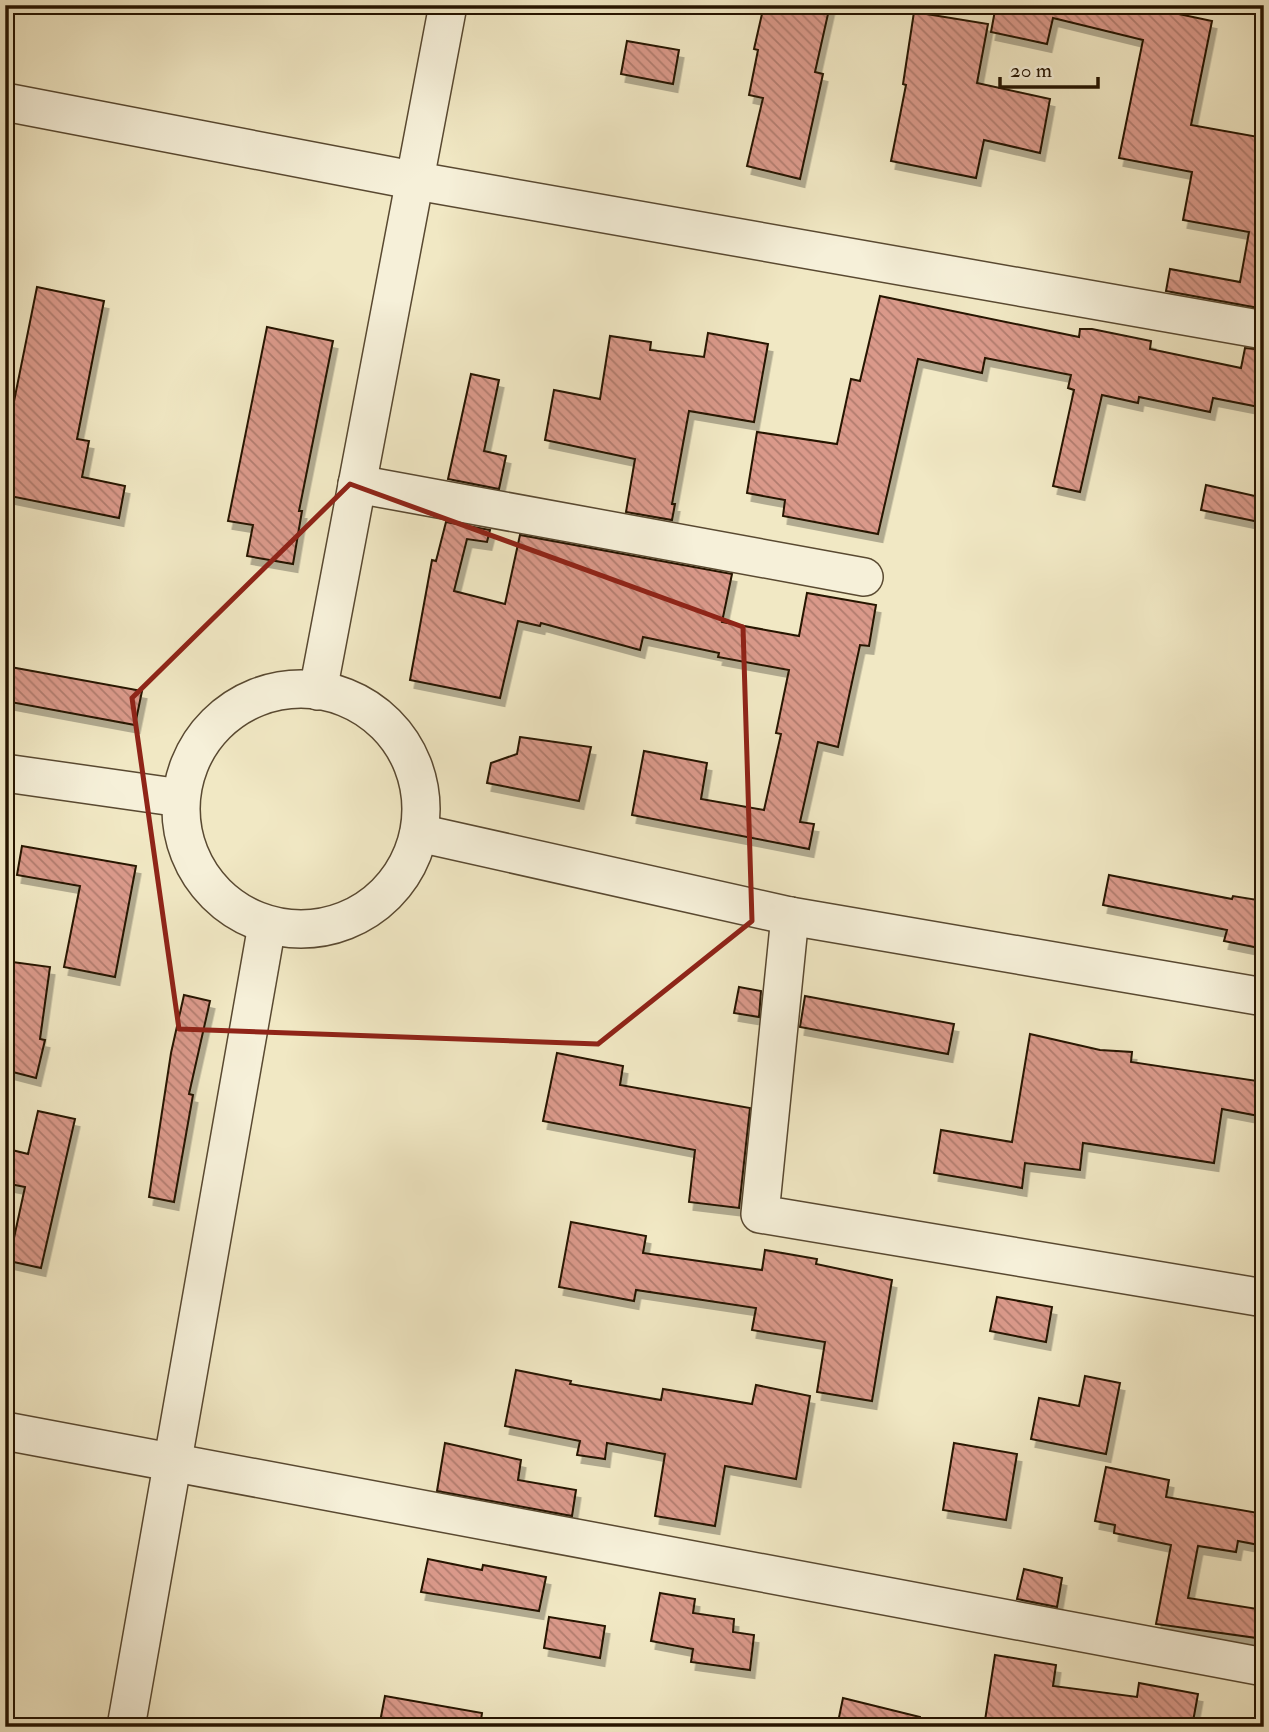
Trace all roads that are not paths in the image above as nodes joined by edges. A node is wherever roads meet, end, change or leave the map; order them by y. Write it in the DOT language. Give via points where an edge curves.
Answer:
graph roads {
  1 [pos="448,5"];
  2 [pos="5,103"];
  3 [pos="417,181"];
  4 [pos="1264,330"];
  5 [pos="357,484"];
  6 [pos="864,577"];
  7 [pos="318,691"];
  8 [pos="5,773"];
  9 [pos="181,798"];
  10 [pos="419,833"];
  11 [pos="790,916"];
  12 [pos="267,925"];
  13 [pos="1264,997"];
  14 [pos="1264,1298"];
  15 [pos="5,1431"];
  16 [pos="173,1461"];
  17 [pos="1264,1667"];
  18 [pos="126,1727"];
  1 -- 3 [label="street"];
  2 -- 3 [label="street"];
  3 -- 4 [label="street"];
  3 -- 5 [label="street"];
  5 -- 6 [label="street"];
  5 -- 7 [label="street"];
  7 -- 9 [label="street" via="285,690 261,696 223,717 195,752"];
  7 -- 10 [label="street" via="353,701 394,734 415,772"];
  8 -- 9 [label="street"];
  9 -- 12 [label="street" via="184,840 205,881 231,907"];
  10 -- 11 [label="street"];
  10 -- 12 [label="street" via="401,876 362,913 309,929"];
  11 -- 13 [label="street"];
  11 -- 14 [label="street" via="760,1213"];
  12 -- 16 [label="street"];
  15 -- 16 [label="street"];
  16 -- 17 [label="street"];
  16 -- 18 [label="street"];
}
